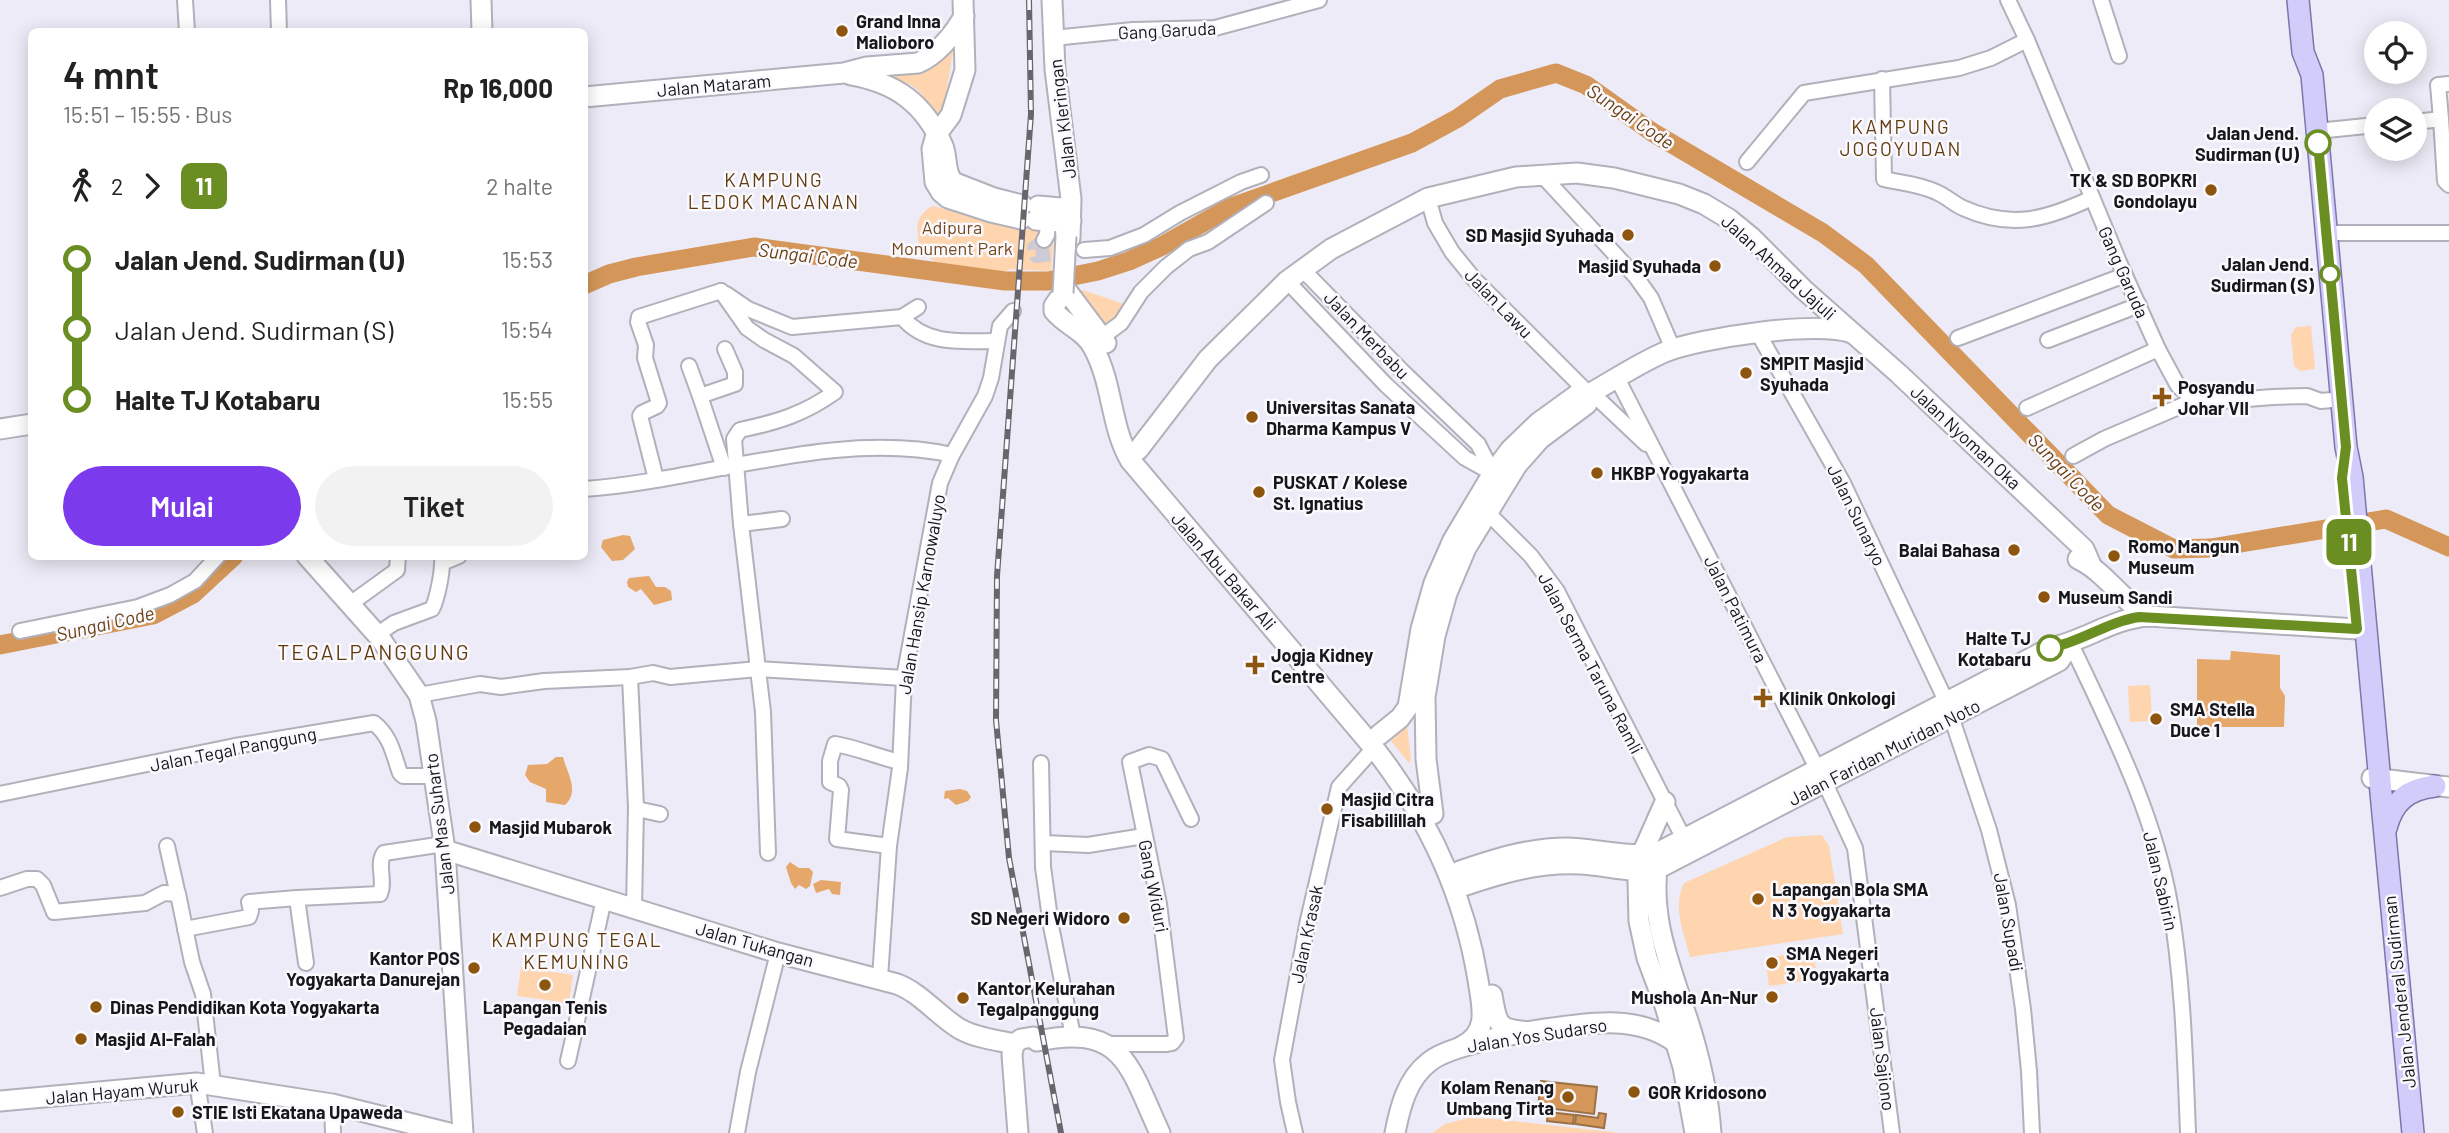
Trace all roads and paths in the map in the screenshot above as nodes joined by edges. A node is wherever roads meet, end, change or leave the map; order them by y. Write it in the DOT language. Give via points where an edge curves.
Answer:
graph roads {
  1 [pos="185,0"];
  2 [pos="278,0"];
  3 [pos="481,0"];
  4 [pos="1052,0"];
  5 [pos="1319,0"];
  6 [pos="2008,0"];
  7 [pos="2101,0"];
  8 [pos="2298,0"];
  9 [pos="2312,0"];
  10 [pos="964,8"];
  11 [pos="187,28"];
  12 [pos="279,28"];
  13 [pos="482,28"];
  14 [pos="1053,38"];
  15 [pos="2027,40"];
  16 [pos="2119,56"];
  17 [pos="844,73"];
  18 [pos="2312,75"];
  19 [pos="1882,79"];
  20 [pos="2449,84"];
  21 [pos="588,97"];
  22 [pos="2441,119"];
  23 [pos="2427,121"];
  24 [pos="2364,126"];
  25 [pos="2317,131"];
  26 [pos="936,135"];
  27 [pos="1746,162"];
  28 [pos="1541,174"];
  29 [pos="1261,175"];
  30 [pos="2448,185"];
  31 [pos="1428,198"];
  32 [pos="2092,198"];
  33 [pos="1266,203"];
  34 [pos="1033,214"];
  35 [pos="2326,233"];
  36 [pos="2449,233"];
  37 [pos="1073,236"];
  38 [pos="1044,240"];
  39 [pos="1295,275"];
  40 [pos="2125,275"];
  41 [pos="722,291"];
  42 [pos="1065,292"];
  43 [pos="2138,305"];
  44 [pos="918,307"];
  45 [pos="1013,311"];
  46 [pos="902,317"];
  47 [pos="1828,329"];
  48 [pos="1758,333"];
  49 [pos="1853,334"];
  50 [pos="1102,337"];
  51 [pos="1958,338"];
  52 [pos="2048,340"];
  53 [pos="996,341"];
  54 [pos="725,349"];
  55 [pos="1673,349"];
  56 [pos="2158,349"];
  57 [pos="689,366"];
  58 [pos="1401,370"];
  59 [pos="1617,377"];
  60 [pos="1895,379"];
  61 [pos="1387,385"];
  62 [pos="1591,394"];
  63 [pos="700,396"];
  64 [pos="2342,399"];
  65 [pos="2195,400"];
  66 [pos="2027,408"];
  67 [pos="28,425"];
  68 [pos="0,429"];
  69 [pos="1138,450"];
  70 [pos="1653,450"];
  71 [pos="952,455"];
  72 [pos="2073,456"];
  73 [pos="730,467"];
  74 [pos="1499,477"];
  75 [pos="656,479"];
  76 [pos="588,488"];
  77 [pos="1481,507"];
  78 [pos="782,519"];
  79 [pos="741,524"];
  80 [pos="214,560"];
  81 [pos="311,560"];
  82 [pos="398,560"];
  83 [pos="449,560"];
  84 [pos="2359,598"];
  85 [pos="350,604"];
  86 [pos="2149,616"];
  87 [pos="2357,629"];
  88 [pos="20,631"];
  89 [pos="378,634"];
  90 [pos="2071,644"];
  91 [pos="758,669"];
  92 [pos="630,677"];
  93 [pos="904,678"];
  94 [pos="419,695"];
  95 [pos="1948,710"];
  96 [pos="2368,729"];
  97 [pos="1377,742"];
  98 [pos="2379,757"];
  99 [pos="900,762"];
  100 [pos="1041,764"];
  101 [pos="434,776"];
  102 [pos="1821,776"];
  103 [pos="2376,779"];
  104 [pos="2407,782"];
  105 [pos="2442,786"];
  106 [pos="0,794"];
  107 [pos="1665,802"];
  108 [pos="636,807"];
  109 [pos="660,814"];
  110 [pos="1433,814"];
  111 [pos="1191,819"];
  112 [pos="1144,836"];
  113 [pos="1044,843"];
  114 [pos="2384,844"];
  115 [pos="167,846"];
  116 [pos="889,846"];
  117 [pos="1687,846"];
  118 [pos="444,847"];
  119 [pos="768,853"];
  120 [pos="1649,862"];
  121 [pos="1463,878"];
  122 [pos="0,888"];
  123 [pos="178,895"];
  124 [pos="297,898"];
  125 [pos="604,899"];
  126 [pos="634,908"];
  127 [pos="185,929"];
  128 [pos="778,953"];
  129 [pos="306,963"];
  130 [pos="880,978"];
  131 [pos="1531,1032"];
  132 [pos="1073,1035"];
  133 [pos="1037,1041"];
  134 [pos="1676,1043"];
  135 [pos="1014,1044"];
  136 [pos="1104,1044"];
  137 [pos="1462,1046"];
  138 [pos="568,1061"];
  139 [pos="205,1084"];
  140 [pos="0,1101"];
  141 [pos="332,1104"];
  142 [pos="1703,1131"];
  143 [pos="205,1133"];
  144 [pos="333,1133"];
  145 [pos="449,1133"];
  146 [pos="463,1133"];
  147 [pos="737,1133"];
  148 [pos="1018,1133"];
  149 [pos="1028,1133"];
  150 [pos="1160,1133"];
  151 [pos="1295,1133"];
  152 [pos="1395,1133"];
  153 [pos="1892,1133"];
  154 [pos="2032,1133"];
  155 [pos="2188,1133"];
  156 [pos="2413,1133"];
  1 -- 11 [label="street"];
  2 -- 12 [label="street"];
  3 -- 13 [label="street"];
  4 -- 14 [label="street, Jalan Kleringan"];
  5 -- 14 [label="street, Gang Garuda" via="1215,28"];
  6 -- 15 [label="street, Gang Garuda"];
  7 -- 16 [label="street"];
  8 -- 18 [label="main road, Jalan Jenderal Sudirman" via="2303,52"];
  9 -- 18 [label="main road, Jalan Jenderal Sudirman" via="2316,50"];
  10 -- 17 [label="street, Jalan Mataram" via="955,31 922,61"];
  10 -- 26 [label="street" via="965,70 951,115"];
  14 -- 37 [label="street, Jalan Kleringan"];
  15 -- 19 [label="street" via="1959,68"];
  15 -- 32 [label="street, Gang Garuda"];
  17 -- 21 [label="street, Jalan Mataram"];
  17 -- 26 [label="street, Jalan Mataram" via="876,80 903,93"];
  18 -- 25 [label="main road, Jalan Jenderal Sudirman"];
  19 -- 27 [label="street" via="1804,93"];
  19 -- 32 [label="street" via="1884,178 1937,192 1984,217 2011,220 2057,215"];
  20 -- 22 [label="street" via="2438,85"];
  22 -- 23 [label="street"];
  22 -- 30 [label="street"];
  24 -- 25 [label="street"];
  25 -- 35 [label="main road, Jalan Jenderal Sudirman"];
  26 -- 34 [label="street" via="953,183"];
  28 -- 31 [label="street, Jalan Ahmad Jajuli"];
  28 -- 49 [label="street, Jalan Ahmad Jajuli" via="1614,178 1704,204 1751,237"];
  28 -- 55 [label="street" via="1636,277 1651,298"];
  29 -- 37 [label="street" via="1110,248"];
  31 -- 39 [label="street, Jalan Ahmad Jajuli" via="1331,249"];
  31 -- 62 [label="street, Jalan Lawu" via="1451,252"];
  32 -- 40 [label="street, Gang Garuda"];
  33 -- 50 [label="street" via="1166,267 1141,292 1121,323"];
  34 -- 37 [label="street" via="1065,224"];
  34 -- 38 [label="street" via="1047,235"];
  35 -- 36 [label="street"];
  35 -- 64 [label="main road, Jalan Jenderal Sudirman"];
  37 -- 42 [label="street, Jalan Kleringan, bridge"];
  39 -- 58 [label="street, Jalan Merbabu"];
  39 -- 61 [label="street, Jalan Merbabu"];
  39 -- 69 [label="street, Jalan Ahmad Jajuli" via="1208,359"];
  40 -- 43 [label="street, Gang Garuda"];
  40 -- 51 [label="street"];
  41 -- 46 [label="street" via="748,309 792,327"];
  41 -- 73 [label="street" via="747,328 794,356 835,392 791,417 737,432"];
  41 -- 75 [label="street" via="639,317 645,358 659,402 640,416"];
  42 -- 50 [label="street, Jalan Abu Bakar Ali"];
  42 -- 97 [label="street, Jalan Abu Bakar Ali" via="1054,311 1093,346 1130,460"];
  43 -- 52 [label="street"];
  43 -- 56 [label="street, Gang Garuda"];
  44 -- 46 [label="street"];
  45 -- 53 [label="street, Jalan Hansip Karnowaluyo" via="1000,326"];
  46 -- 53 [label="street" via="919,333 936,339"];
  47 -- 48 [label="street, Jalan Nyoman Oka"];
  47 -- 49 [label="street, Jalan Nyoman Oka"];
  47 -- 60 [label="street, Jalan Nyoman Oka"];
  48 -- 55 [label="street, Jalan Nyoman Oka"];
  48 -- 95 [label="street, Jalan Sunaryo" via="1843,484"];
  49 -- 60 [label="street, Jalan Nyoman Oka"];
  50 -- 69 [label="street, Jalan Abu Bakar Ali"];
  53 -- 71 [label="street, Jalan Hansip Karnowaluyo" via="985,396"];
  54 -- 63 [label="street" via="735,384"];
  55 -- 59 [label="street, Jalan Nyoman Oka"];
  56 -- 65 [label="street, Gang Garuda" via="2178,386"];
  56 -- 66 [label="street"];
  57 -- 63 [label="street"];
  58 -- 61 [label="street"];
  58 -- 74 [label="street, Jalan Merbabu" via="1478,444"];
  59 -- 62 [label="street, Jalan Nyoman Oka"];
  59 -- 70 [label="street, Jalan Patimura"];
  60 -- 86 [label="street, Jalan Nyoman Oka" via="2084,549 2091,565"];
  61 -- 74 [label="street, Jalan Merbabu" via="1465,458"];
  62 -- 70 [label="street, Jalan Patimura"];
  62 -- 74 [label="street, Jalan Nyoman Oka" via="1587,404"];
  63 -- 73 [label="street"];
  64 -- 65 [label="street"];
  64 -- 84 [label="main road, Jalan Jenderal Sudirman"];
  65 -- 72 [label="street"];
  67 -- 68 [label="street"];
  69 -- 97 [label="street, Jalan Abu Bakar Ali"];
  70 -- 102 [label="street, Jalan Patimura"];
  71 -- 73 [label="street" via="888,447"];
  71 -- 93 [label="street, Jalan Hansip Karnowaluyo" via="940,483"];
  73 -- 75 [label="street"];
  73 -- 79 [label="street"];
  74 -- 77 [label="street, Jalan Nyoman Oka"];
  75 -- 76 [label="street"];
  77 -- 97 [label="street, Jalan Nyoman Oka" via="1447,553 1430,597 1409,704"];
  77 -- 107 [label="street, Jalan Serma Taruna Ramli" via="1531,556 1557,591"];
  77 -- 110 [label="street, Jalan Nyoman Oka" via="1440,614 1431,654 1425,723"];
  78 -- 79 [label="street"];
  79 -- 91 [label="street"];
  80 -- 88 [label="street" via="195,581 138,607"];
  81 -- 85 [label="street, Jalan Mas Suharto"];
  82 -- 85 [label="street" via="397,570"];
  83 -- 89 [label="street" via="442,563 432,609"];
  84 -- 87 [label="main road, Jalan Jenderal Sudirman"];
  84 -- 98 [label="main road, Jalan Jenderal Sudirman"];
  85 -- 89 [label="street, Jalan Mas Suharto"];
  86 -- 87 [label="street, Jalan Faridan Muridan Noto"];
  86 -- 90 [label="street, Jalan Faridan Muridan Noto" via="2110,624"];
  87 -- 96 [label="main road, Jalan Jenderal Sudirman"];
  89 -- 94 [label="street, Jalan Mas Suharto"];
  90 -- 95 [label="street, Jalan Faridan Muridan Noto" via="2059,661"];
  90 -- 155 [label="street, Jalan Sabirin" via="2138,796 2169,902"];
  91 -- 92 [label="street"];
  91 -- 93 [label="street"];
  91 -- 119 [label="street"];
  92 -- 94 [label="street" via="501,687 480,684"];
  92 -- 108 [label="street"];
  93 -- 99 [label="street, Jalan Hansip Karnowaluyo"];
  94 -- 101 [label="street, Jalan Mas Suharto"];
  95 -- 102 [label="street, Jalan Faridan Muridan Noto"];
  95 -- 154 [label="street, Jalan Supadi" via="1986,820 2008,905 2023,1009"];
  96 -- 98 [label="main road"];
  96 -- 103 [label="main road, Jalan Jenderal Sudirman"];
  97 -- 110 [label="street, Jalan Abu Bakar Ali" via="1406,772"];
  97 -- 137 [label="street, Jalan Abu Bakar Ali" via="1421,816 1463,913 1483,1014 1478,1035"];
  97 -- 151 [label="street, Jalan Krasak" via="1339,787 1308,920 1283,1051"];
  98 -- 103 [label="main road, Jalan Jenderal Sudirman"];
  98 -- 104 [label="main road"];
  99 -- 116 [label="street, Jalan Hansip Karnowaluyo"];
  99 -- 116 [label="street" via="836,744 830,761 830,782 841,790 837,839"];
  100 -- 113 [label="street"];
  101 -- 106 [label="street, Jalan Tegal Panggung" via="403,776 392,745 374,723 234,746"];
  101 -- 118 [label="street, Jalan Mas Suharto"];
  102 -- 117 [label="street, Jalan Faridan Muridan Noto"];
  102 -- 153 [label="street, Jalan Sajiono" via="1855,848"];
  103 -- 104 [label="street"];
  103 -- 114 [label="main road, Jalan Jenderal Sudirman"];
  104 -- 105 [label="street"];
  105 -- 114 [label="main road" via="2411,791 2396,803"];
  107 -- 117 [label="street, Jalan Serma Taruna Ramli"];
  107 -- 120 [label="street"];
  108 -- 109 [label="street"];
  108 -- 126 [label="street"];
  110 -- 121 [label="street, Jalan Abu Bakar Ali"];
  111 -- 112 [label="street, Gang Widuri" via="1162,759 1152,755 1133,759 1130,765"];
  112 -- 113 [label="street" via="1088,845"];
  112 -- 136 [label="street, Gang Widuri" via="1176,1038 1167,1044"];
  113 -- 132 [label="street" via="1051,926"];
  114 -- 156 [label="main road, Jalan Jenderal Sudirman"];
  115 -- 123 [label="street"];
  116 -- 130 [label="street, Jalan Hansip Karnowaluyo"];
  117 -- 120 [label="street, Jalan Faridan Muridan Noto"];
  118 -- 124 [label="street" via="385,852 380,858 380,894"];
  118 -- 125 [label="street, Jalan Tukangan"];
  118 -- 146 [label="street, Jalan Mas Suharto"];
  120 -- 121 [label="street" via="1591,865 1550,856 1516,869"];
  120 -- 134 [label="street" via="1639,921"];
  120 -- 142 [label="street" via="1658,928 1697,1056"];
  121 -- 131 [label="street, Jalan Abu Bakar Ali" via="1484,949 1496,1018 1506,1029"];
  122 -- 123 [label="street" via="37,879 54,912 145,903 164,893"];
  123 -- 127 [label="street"];
  124 -- 127 [label="street" via="249,902 249,917"];
  124 -- 129 [label="street"];
  125 -- 126 [label="street, Jalan Tukangan"];
  125 -- 138 [label="street"];
  126 -- 128 [label="street, Jalan Tukangan"];
  127 -- 139 [label="street" via="203,994"];
  128 -- 130 [label="street, Jalan Tukangan"];
  128 -- 147 [label="street"];
  130 -- 135 [label="street, Jalan Tukangan" via="904,986 960,1029"];
  131 -- 134 [label="street, Jalan Yos Sudarso" via="1618,1023 1656,1030"];
  131 -- 137 [label="street, Jalan Yos Sudarso"];
  132 -- 133 [label="street, Jalan Tukangan"];
  132 -- 136 [label="street"];
  133 -- 135 [label="street, Jalan Tukangan" via="1032,1037"];
  133 -- 149 [label="street" via="1023,1057"];
  134 -- 142 [label="street"];
  135 -- 148 [label="street"];
  136 -- 150 [label="street" via="1129,1065"];
  137 -- 152 [label="street, Jalan Yos Sudarso" via="1440,1054 1416,1075 1405,1095"];
  139 -- 140 [label="street, Jalan Hayam Wuruk"];
  139 -- 141 [label="street, Jalan Hayam Wuruk"];
  139 -- 143 [label="street"];
  141 -- 144 [label="street"];
  141 -- 145 [label="street, Jalan Hayam Wuruk"];
}
